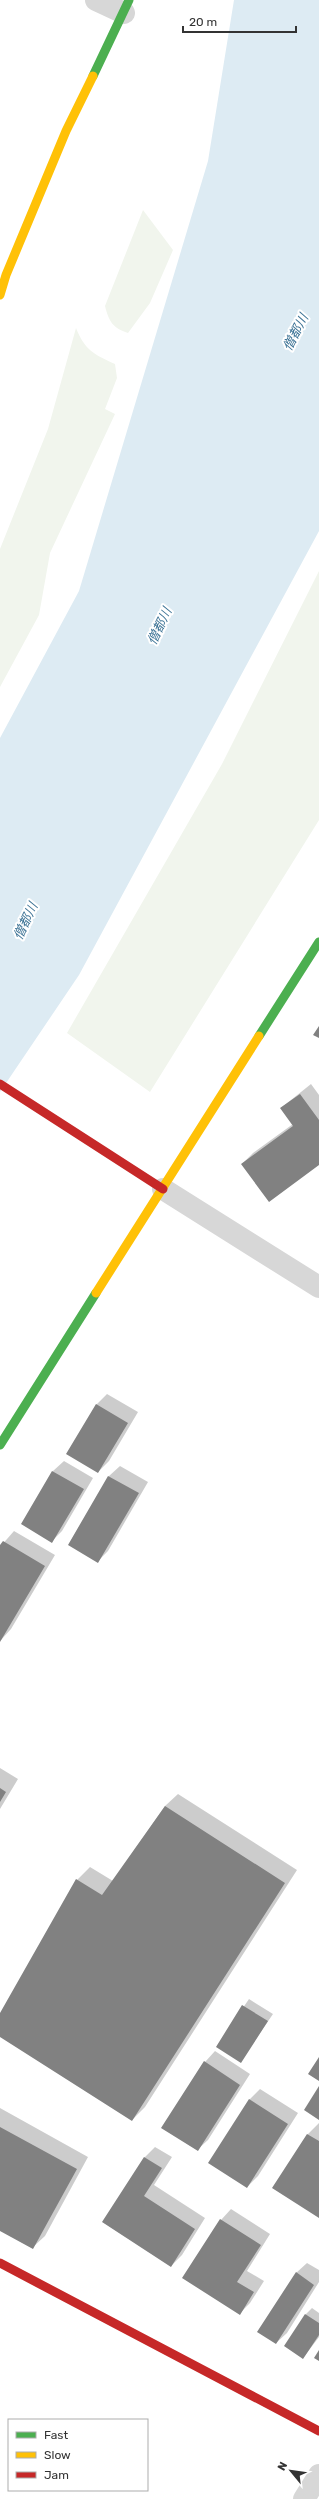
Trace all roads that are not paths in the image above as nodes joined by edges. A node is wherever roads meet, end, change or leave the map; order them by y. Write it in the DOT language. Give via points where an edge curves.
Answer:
graph roads {
  1 [pos="96,0"];
  2 [pos="126,6"];
  3 [pos="0,295"];
  4 [pos="319,942"];
  5 [pos="0,1084"];
  6 [pos="162,1189"];
  7 [pos="316,1279"];
  8 [pos="0,1445"];
  9 [pos="0,2263"];
  10 [pos="319,2431"];
  11 [pos="319,2475"];
  12 [pos="304,2499"];
  1 -- 2 [label="street"];
  2 -- 3 [label="street" via="66,131"];
  4 -- 6 [label="street"];
  5 -- 6 [label="street"];
  6 -- 7 [label="street"];
  6 -- 8 [label="street"];
  9 -- 10 [label="street"];
  11 -- 12 [label="street"];
}
